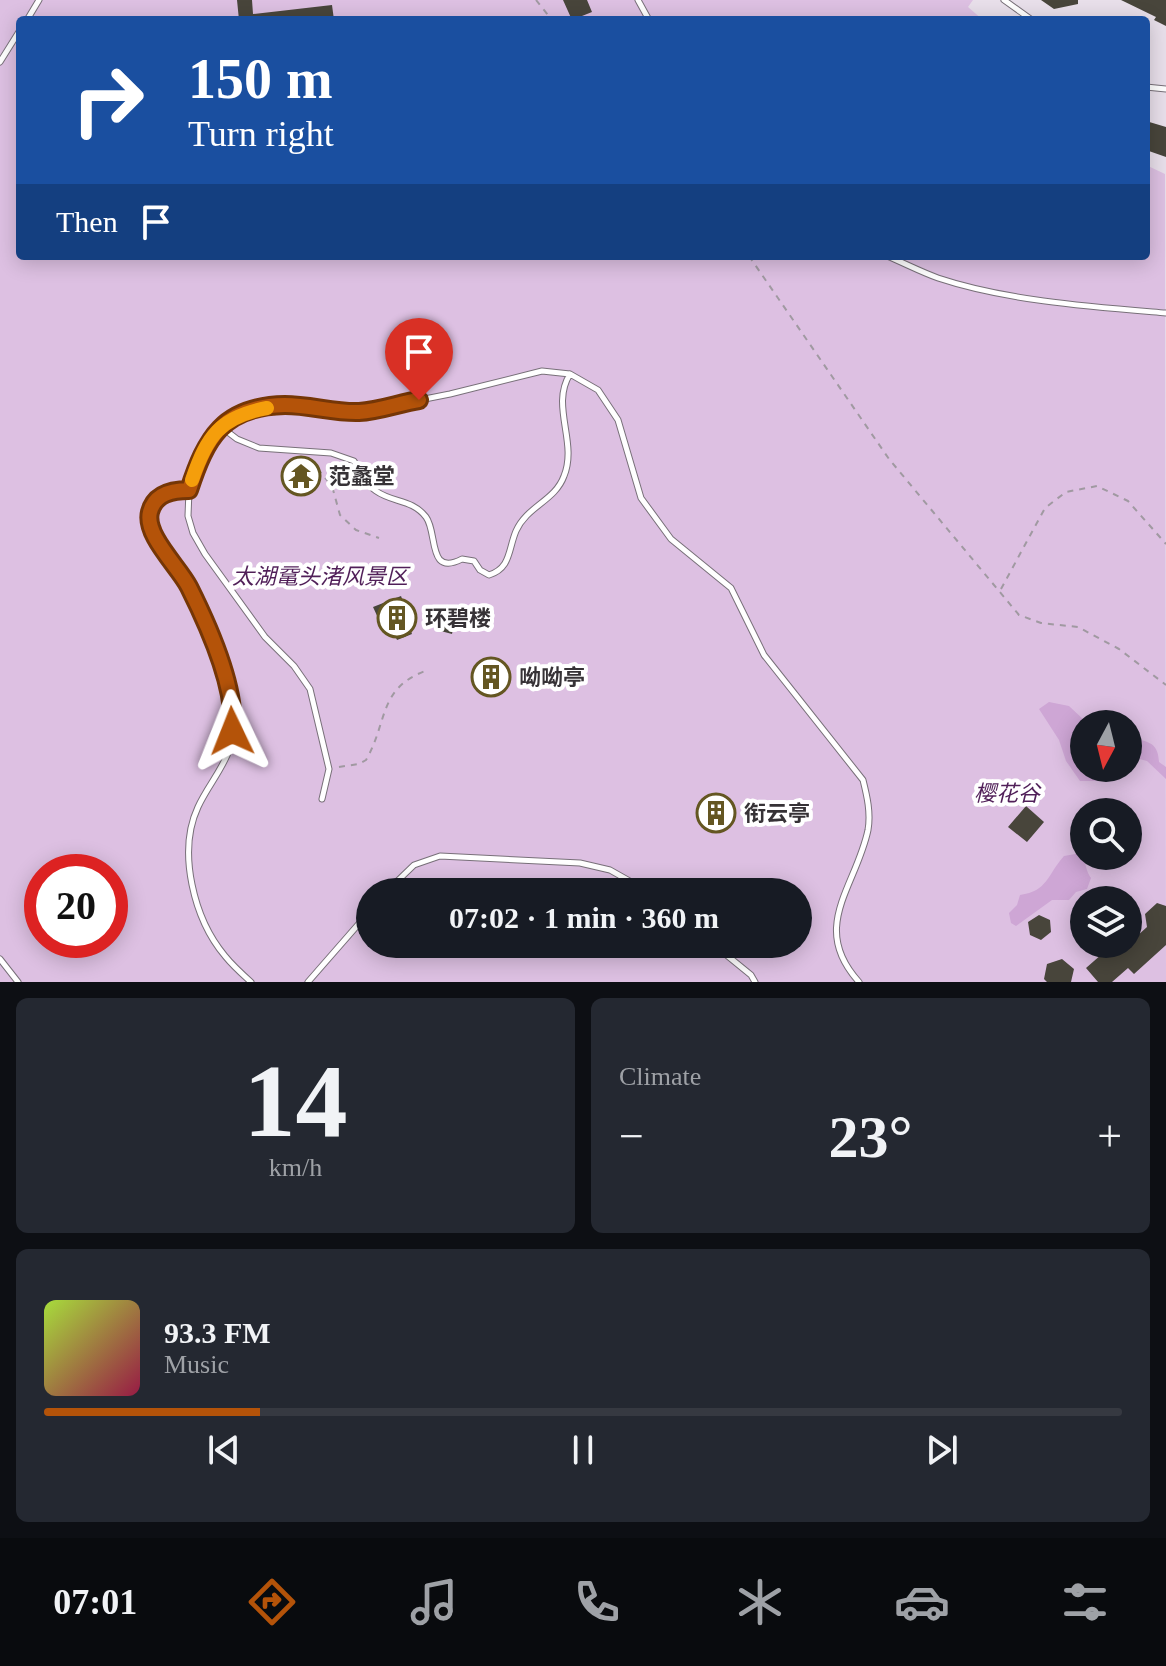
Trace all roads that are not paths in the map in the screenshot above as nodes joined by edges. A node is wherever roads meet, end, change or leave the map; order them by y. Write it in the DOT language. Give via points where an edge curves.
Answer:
graph roads {
  1 [pos="1004,0"];
  2 [pos="1026,16"];
  3 [pos="16,36"];
  4 [pos="0,62"];
  5 [pos="896,260"];
  6 [pos="1166,313"];
  7 [pos="570,374"];
  8 [pos="220,426"];
  9 [pos="189,490"];
  10 [pos="322,799"];
  11 [pos="401,878"];
  12 [pos="624,878"];
  13 [pos="356,927"];
  14 [pos="730,958"];
  15 [pos="0,959"];
  16 [pos="18,982"];
  17 [pos="251,982"];
  18 [pos="308,982"];
  19 [pos="755,982"];
  20 [pos="859,982"];
  1 -- 2 [label="lane"];
  3 -- 4 [label="lane"];
  5 -- 6 [label="lane" via="982,290"];
  7 -- 8 [label="lane" via="542,371 359,412 284,405 245,412"];
  7 -- 8 [label="lane" via="562,387 569,450 565,476 517,529 507,564 489,575 474,561 443,562 436,557 429,521 418,508 378,493 363,480 354,461 331,453 259,448"];
  7 -- 20 [label="lane" via="598,390 618,420 641,498 671,539 731,588 764,655 863,780 868,829 836,916 836,942"];
  8 -- 9 [label="lane" via="200,455"];
  9 -- 10 [label="lane" via="188,516 205,554 310,689 329,769"];
  9 -- 17 [label="lane" via="159,497 150,513 152,532 188,585 230,684 234,715 230,748 197,810 188,845 191,879 217,944"];
  11 -- 12 [label="lane" via="414,865 440,856 580,863"];
  13 -- 18 [label="lane"];
  14 -- 19 [label="lane"];
  15 -- 16 [label="lane"];
}
